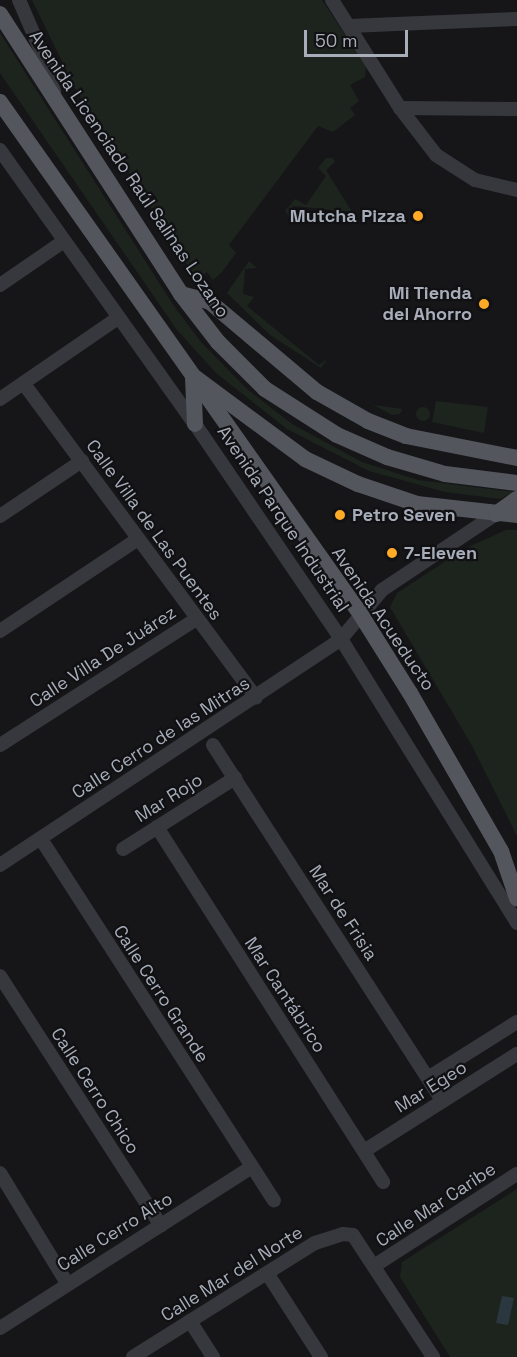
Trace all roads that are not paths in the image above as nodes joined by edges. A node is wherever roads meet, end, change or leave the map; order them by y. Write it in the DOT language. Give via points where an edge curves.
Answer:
graph roads {
  1 [pos="19,0"];
  2 [pos="332,0"];
  3 [pos="0,15"];
  4 [pos="517,19"];
  5 [pos="349,26"];
  6 [pos="0,102"];
  7 [pos="57,105"];
  8 [pos="400,108"];
  9 [pos="517,109"];
  10 [pos="2,158"];
  11 [pos="517,190"];
  12 [pos="64,242"];
  13 [pos="0,285"];
  14 [pos="181,294"];
  15 [pos="118,318"];
  16 [pos="193,376"];
  17 [pos="24,384"];
  18 [pos="0,399"];
  19 [pos="195,424"];
  20 [pos="517,458"];
  21 [pos="82,461"];
  22 [pos="517,483"];
  23 [pos="517,499"];
  24 [pos="496,514"];
  25 [pos="517,515"];
  26 [pos="0,516"];
  27 [pos="138,539"];
  28 [pos="361,615"];
  29 [pos="196,619"];
  30 [pos="0,631"];
  31 [pos="341,639"];
  32 [pos="256,698"];
  33 [pos="0,745"];
  34 [pos="213,745"];
  35 [pos="235,778"];
  36 [pos="157,827"];
  37 [pos="41,839"];
  38 [pos="123,849"];
  39 [pos="0,865"];
  40 [pos="517,898"];
  41 [pos="517,923"];
  42 [pos="0,976"];
  43 [pos="517,1022"];
  44 [pos="517,1054"];
  45 [pos="428,1078"];
  46 [pos="442,1101"];
  47 [pos="364,1151"];
  48 [pos="250,1168"];
  49 [pos="0,1173"];
  50 [pos="517,1174"];
  51 [pos="383,1182"];
  52 [pos="274,1200"];
  53 [pos="160,1226"];
  54 [pos="374,1266"];
  55 [pos="267,1273"];
  56 [pos="67,1283"];
  57 [pos="190,1321"];
  58 [pos="0,1328"];
  59 [pos="134,1357"];
  60 [pos="213,1357"];
  61 [pos="321,1357"];
  62 [pos="433,1357"];
  1 -- 7 [label="street" via="47,65"];
  2 -- 5 [label="street"];
  3 -- 7 [label="main road, Avenida Licenciado Raúl Salinas Lozano"];
  4 -- 5 [label="street"];
  5 -- 8 [label="street"];
  6 -- 16 [label="main road"];
  7 -- 14 [label="main road, Avenida Licenciado Raúl Salinas Lozano"];
  8 -- 9 [label="street"];
  8 -- 11 [label="street" via="436,155 453,169 476,180"];
  10 -- 12 [label="street, Avenida Parque Industrial"];
  12 -- 13 [label="street"];
  12 -- 15 [label="street, Avenida Parque Industrial"];
  14 -- 20 [label="main road" via="210,302 317,392 368,421 406,436"];
  14 -- 22 [label="main road, Avenida Licenciado Raúl Salinas Lozano" via="218,342 265,389 303,415 387,457 445,474"];
  15 -- 17 [label="street"];
  15 -- 19 [label="street, Avenida Parque Industrial"];
  16 -- 19 [label="main road"];
  16 -- 24 [label="main road" via="273,438 326,469 402,500"];
  16 -- 28 [label="main road, Avenida Acueducto" via="273,496"];
  17 -- 18 [label="street"];
  17 -- 21 [label="street, Calle Villa de Las Puentes"];
  19 -- 31 [label="street, Avenida Parque Industrial"];
  21 -- 26 [label="street"];
  21 -- 27 [label="street, Calle Villa de Las Puentes"];
  23 -- 24 [label="main road"];
  24 -- 25 [label="main road"];
  24 -- 28 [label="street, Calle Cerro de las Mitras" via="382,590"];
  27 -- 29 [label="street, Calle Villa de Las Puentes"];
  27 -- 30 [label="street"];
  28 -- 31 [label="street, Calle Cerro de las Mitras"];
  28 -- 40 [label="main road, Avenida Acueducto" via="501,850"];
  29 -- 32 [label="street, Calle Villa de Las Puentes"];
  29 -- 33 [label="street, Calle Villa De Juárez"];
  31 -- 32 [label="street, Calle Cerro de las Mitras"];
  31 -- 41 [label="street, Avenida Parque Industrial"];
  32 -- 37 [label="street, Calle Cerro de las Mitras"];
  34 -- 35 [label="street, Mar de Frisia"];
  35 -- 36 [label="street, Mar Rojo"];
  35 -- 45 [label="street, Mar de Frisia"];
  36 -- 38 [label="street, Mar Rojo"];
  36 -- 47 [label="street, Mar Cantábrico"];
  37 -- 39 [label="street, Calle Cerro de las Mitras"];
  37 -- 48 [label="street, Calle Cerro Grande"];
  42 -- 53 [label="street, Calle Cerro Chico"];
  43 -- 45 [label="street, Mar Egeo"];
  44 -- 46 [label="street, Mar Egeo"];
  45 -- 46 [label="street, Mar de Frisia"];
  46 -- 47 [label="street, Mar Egeo"];
  47 -- 51 [label="street, Mar Cantábrico"];
  48 -- 52 [label="street, Calle Cerro Grande"];
  48 -- 53 [label="street, Calle Cerro Alto"];
  49 -- 56 [label="street"];
  50 -- 54 [label="street, Calle Mar Caribe"];
  53 -- 56 [label="street, Calle Cerro Alto"];
  54 -- 55 [label="street, Calle Mar del Norte" via="354,1235 324,1239"];
  54 -- 62 [label="street"];
  55 -- 57 [label="street, Calle Mar del Norte"];
  55 -- 61 [label="street"];
  56 -- 58 [label="street, Calle Cerro Alto"];
  57 -- 59 [label="street, Calle Mar del Norte"];
  57 -- 60 [label="street"];
}
